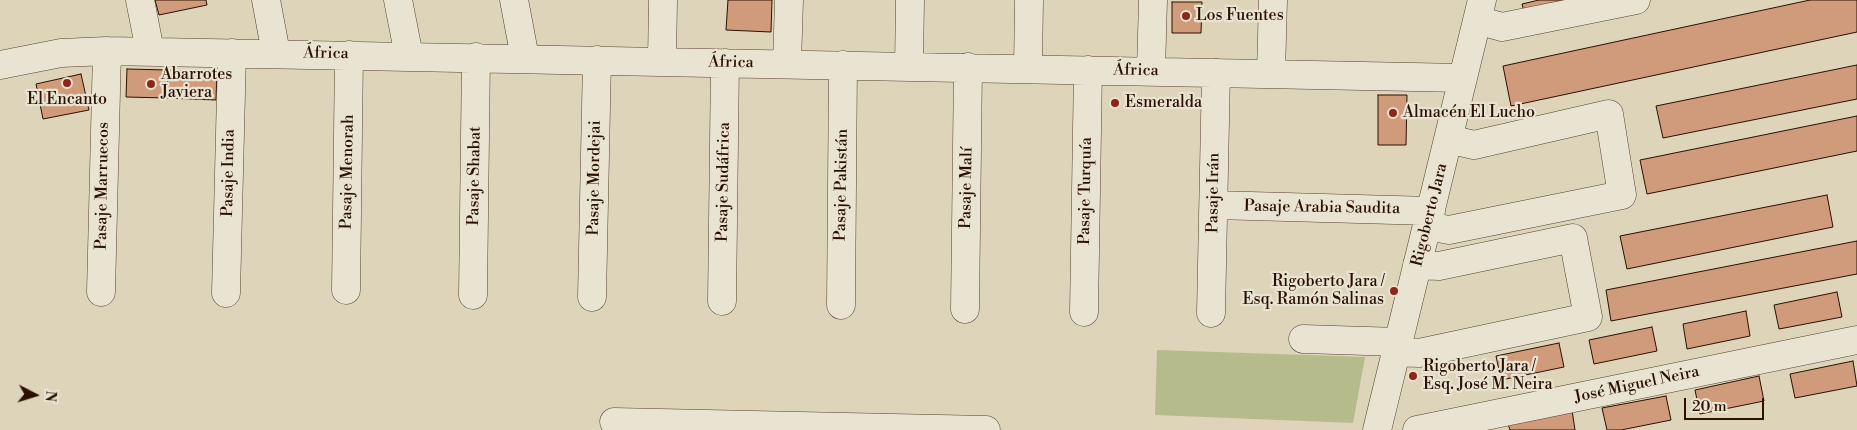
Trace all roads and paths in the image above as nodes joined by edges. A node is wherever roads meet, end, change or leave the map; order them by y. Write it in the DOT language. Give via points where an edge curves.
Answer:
graph roads {
  1 [pos="140,0"];
  2 [pos="266,0"];
  3 [pos="398,0"];
  4 [pos="514,0"];
  5 [pos="663,0"];
  6 [pos="789,0"];
  7 [pos="910,0"];
  8 [pos="1029,0"];
  9 [pos="1153,0"];
  10 [pos="1273,0"];
  11 [pos="1636,0"];
  12 [pos="1479,10"];
  13 [pos="107,51"];
  14 [pos="150,51"];
  15 [pos="232,52"];
  16 [pos="276,53"];
  17 [pos="349,54"];
  18 [pos="409,56"];
  19 [pos="476,58"];
  20 [pos="524,58"];
  21 [pos="597,60"];
  22 [pos="662,61"];
  23 [pos="725,63"];
  24 [pos="787,64"];
  25 [pos="843,65"];
  26 [pos="0,66"];
  27 [pos="909,66"];
  28 [pos="968,68"];
  29 [pos="1028,69"];
  30 [pos="1088,70"];
  31 [pos="1151,72"];
  32 [pos="1216,73"];
  33 [pos="1271,74"];
  34 [pos="1463,78"];
  35 [pos="1448,140"];
  36 [pos="1214,205"];
  37 [pos="1429,218"];
  38 [pos="1417,265"];
  39 [pos="346,290"];
  40 [pos="101,292"];
  41 [pos="226,293"];
  42 [pos="472,295"];
  43 [pos="592,297"];
  44 [pos="722,301"];
  45 [pos="841,306"];
  46 [pos="965,309"];
  47 [pos="1084,312"];
  48 [pos="1212,313"];
  49 [pos="1303,339"];
  50 [pos="1857,340"];
  51 [pos="1398,347"];
  52 [pos="614,422"];
  53 [pos="675,426"];
  54 [pos="986,430"];
  55 [pos="1377,430"];
  56 [pos="1417,430"];
  1 -- 14 [label="street"];
  2 -- 16 [label="street"];
  3 -- 18 [label="street"];
  4 -- 20 [label="street"];
  5 -- 22 [label="street"];
  6 -- 24 [label="street"];
  7 -- 27 [label="street"];
  8 -- 29 [label="street"];
  9 -- 31 [label="street"];
  10 -- 33 [label="street"];
  11 -- 12 [label="street" via="1502,27"];
  12 -- 34 [label="street, Rigoberto Jara"];
  13 -- 14 [label="street, África"];
  13 -- 26 [label="street, África" via="53,54"];
  13 -- 40 [label="street, Pasaje Marruecos"];
  14 -- 15 [label="street, África"];
  15 -- 16 [label="street, África"];
  15 -- 41 [label="street, Pasaje India"];
  16 -- 17 [label="street, África"];
  17 -- 18 [label="street, África"];
  17 -- 39 [label="street, Pasaje Menorah"];
  18 -- 19 [label="street, África"];
  19 -- 20 [label="street, África"];
  19 -- 42 [label="street, Pasaje Shabat"];
  20 -- 21 [label="street, África"];
  21 -- 22 [label="street, África"];
  21 -- 43 [label="street, Pasaje Mordejai"];
  22 -- 23 [label="street, África"];
  23 -- 24 [label="street, África"];
  23 -- 44 [label="street, Pasaje Sudáfrica"];
  24 -- 25 [label="street, África"];
  25 -- 27 [label="street, África"];
  25 -- 45 [label="street, Pasaje Pakistán"];
  27 -- 28 [label="street, África"];
  28 -- 29 [label="street, África"];
  28 -- 46 [label="street, Pasaje Malí"];
  29 -- 30 [label="street, África"];
  30 -- 31 [label="street, África"];
  30 -- 47 [label="street, Pasaje Turquía"];
  31 -- 32 [label="street, África"];
  32 -- 33 [label="street, África"];
  32 -- 36 [label="street, Pasaje Irán"];
  33 -- 34 [label="street, África"];
  34 -- 35 [label="street, Rigoberto Jara"];
  35 -- 37 [label="street, Rigoberto Jara"];
  35 -- 37 [label="street, Pasaje Arabia Saudita" via="1474,145 1609,114 1622,195 1449,230"];
  36 -- 37 [label="street, Pasaje Arabia Saudita"];
  36 -- 48 [label="street, Pasaje Irán"];
  37 -- 38 [label="street, Rigoberto Jara"];
  38 -- 51 [label="street, Rigoberto Jara"];
  38 -- 51 [label="street" via="1439,266 1573,238 1588,317 1419,353"];
  49 -- 51 [label="street"];
  50 -- 56 [label="street, José Miguel Neira"];
  51 -- 55 [label="street, Rigoberto Jara"];
  52 -- 53 [label="street"];
  53 -- 54 [label="street"];
}
